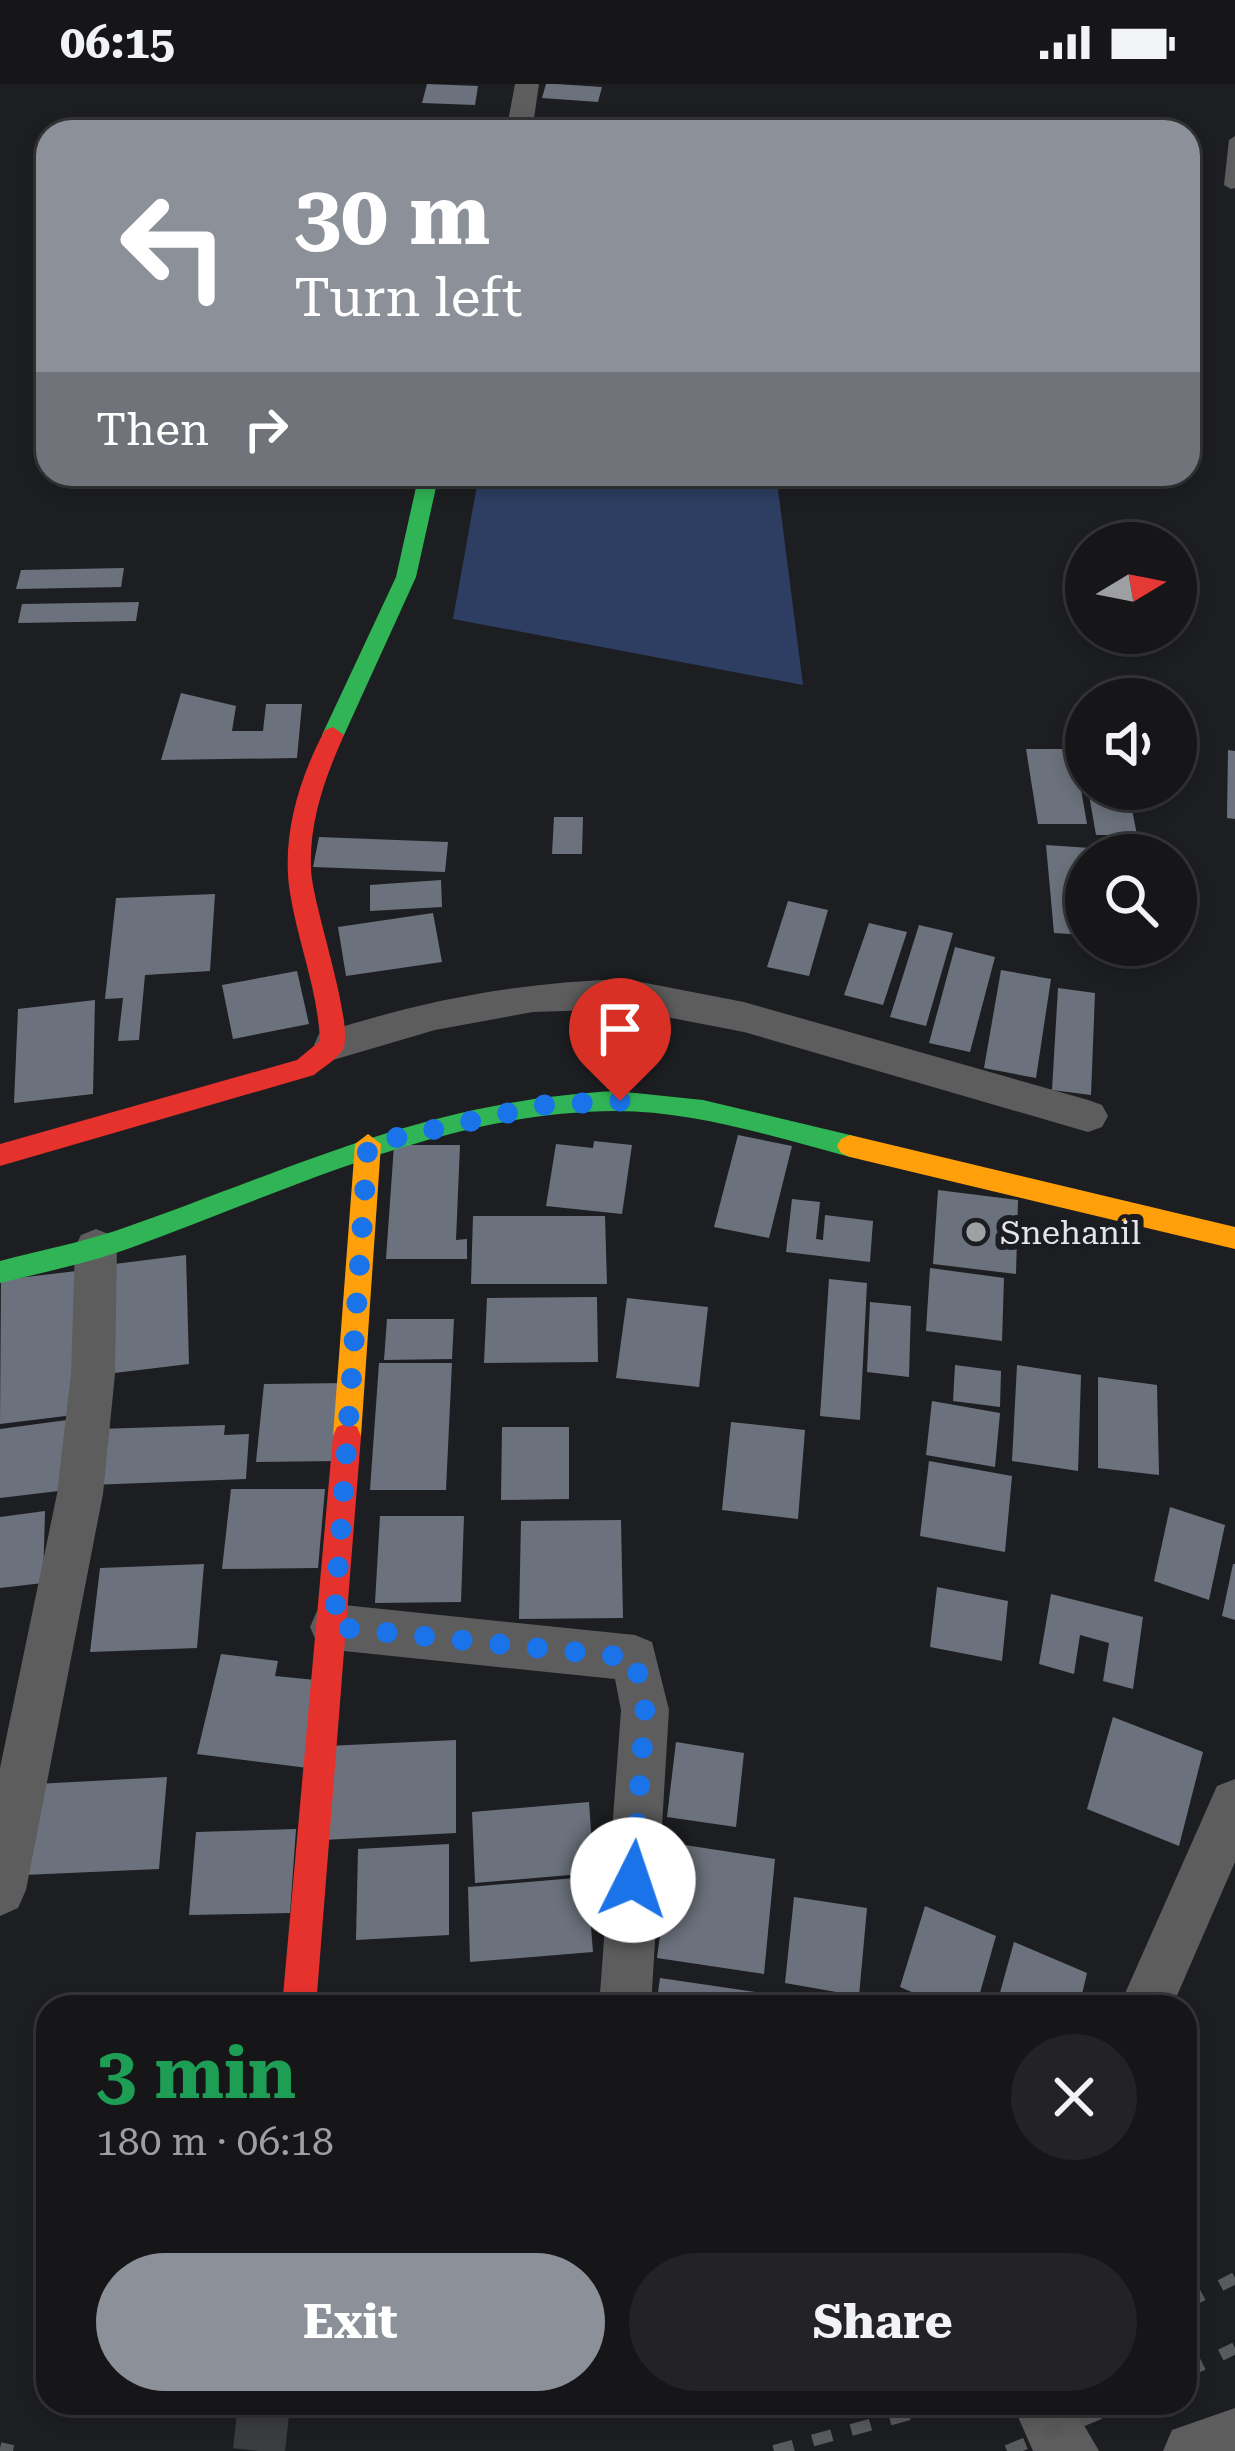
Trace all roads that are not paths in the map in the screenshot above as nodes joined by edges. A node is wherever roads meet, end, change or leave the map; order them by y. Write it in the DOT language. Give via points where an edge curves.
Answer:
graph roads {
  1 [pos="527,84"];
  2 [pos="520,120"];
  3 [pos="1235,140"];
  4 [pos="1231,184"];
  5 [pos="427,486"];
  6 [pos="333,1045"];
  7 [pos="1088,1116"];
  8 [pos="368,1144"];
  9 [pos="0,1155"];
  10 [pos="1235,1238"];
  11 [pos="96,1246"];
  12 [pos="0,1272"];
  13 [pos="334,1627"];
  14 [pos="1235,1804"];
  15 [pos="0,1889"];
  16 [pos="300,1995"];
  17 [pos="626,1995"];
  18 [pos="1149,1995"];
  19 [pos="1048,2415"];
  20 [pos="1235,2438"];
  21 [pos="1069,2451"];
  22 [pos="1193,2451"];
  1 -- 2 [label="street"];
  3 -- 4 [label="lane"];
  5 -- 6 [label="street" via="413,570 312,785 299,842 304,903 336,1012"];
  6 -- 7 [label="street" via="533,997 625,994 744,1017"];
  6 -- 9 [label="street" via="304,1068"];
  8 -- 10 [label="street" via="544,1105 620,1101 738,1119"];
  8 -- 11 [label="street"];
  8 -- 13 [label="street"];
  11 -- 12 [label="street"];
  11 -- 15 [label="street" via="80,1494"];
  13 -- 16 [label="street"];
  13 -- 17 [label="street" via="635,1658 645,1711"];
  14 -- 18 [label="street"];
  19 -- 21 [label="street"];
  20 -- 22 [label="street"];
}
